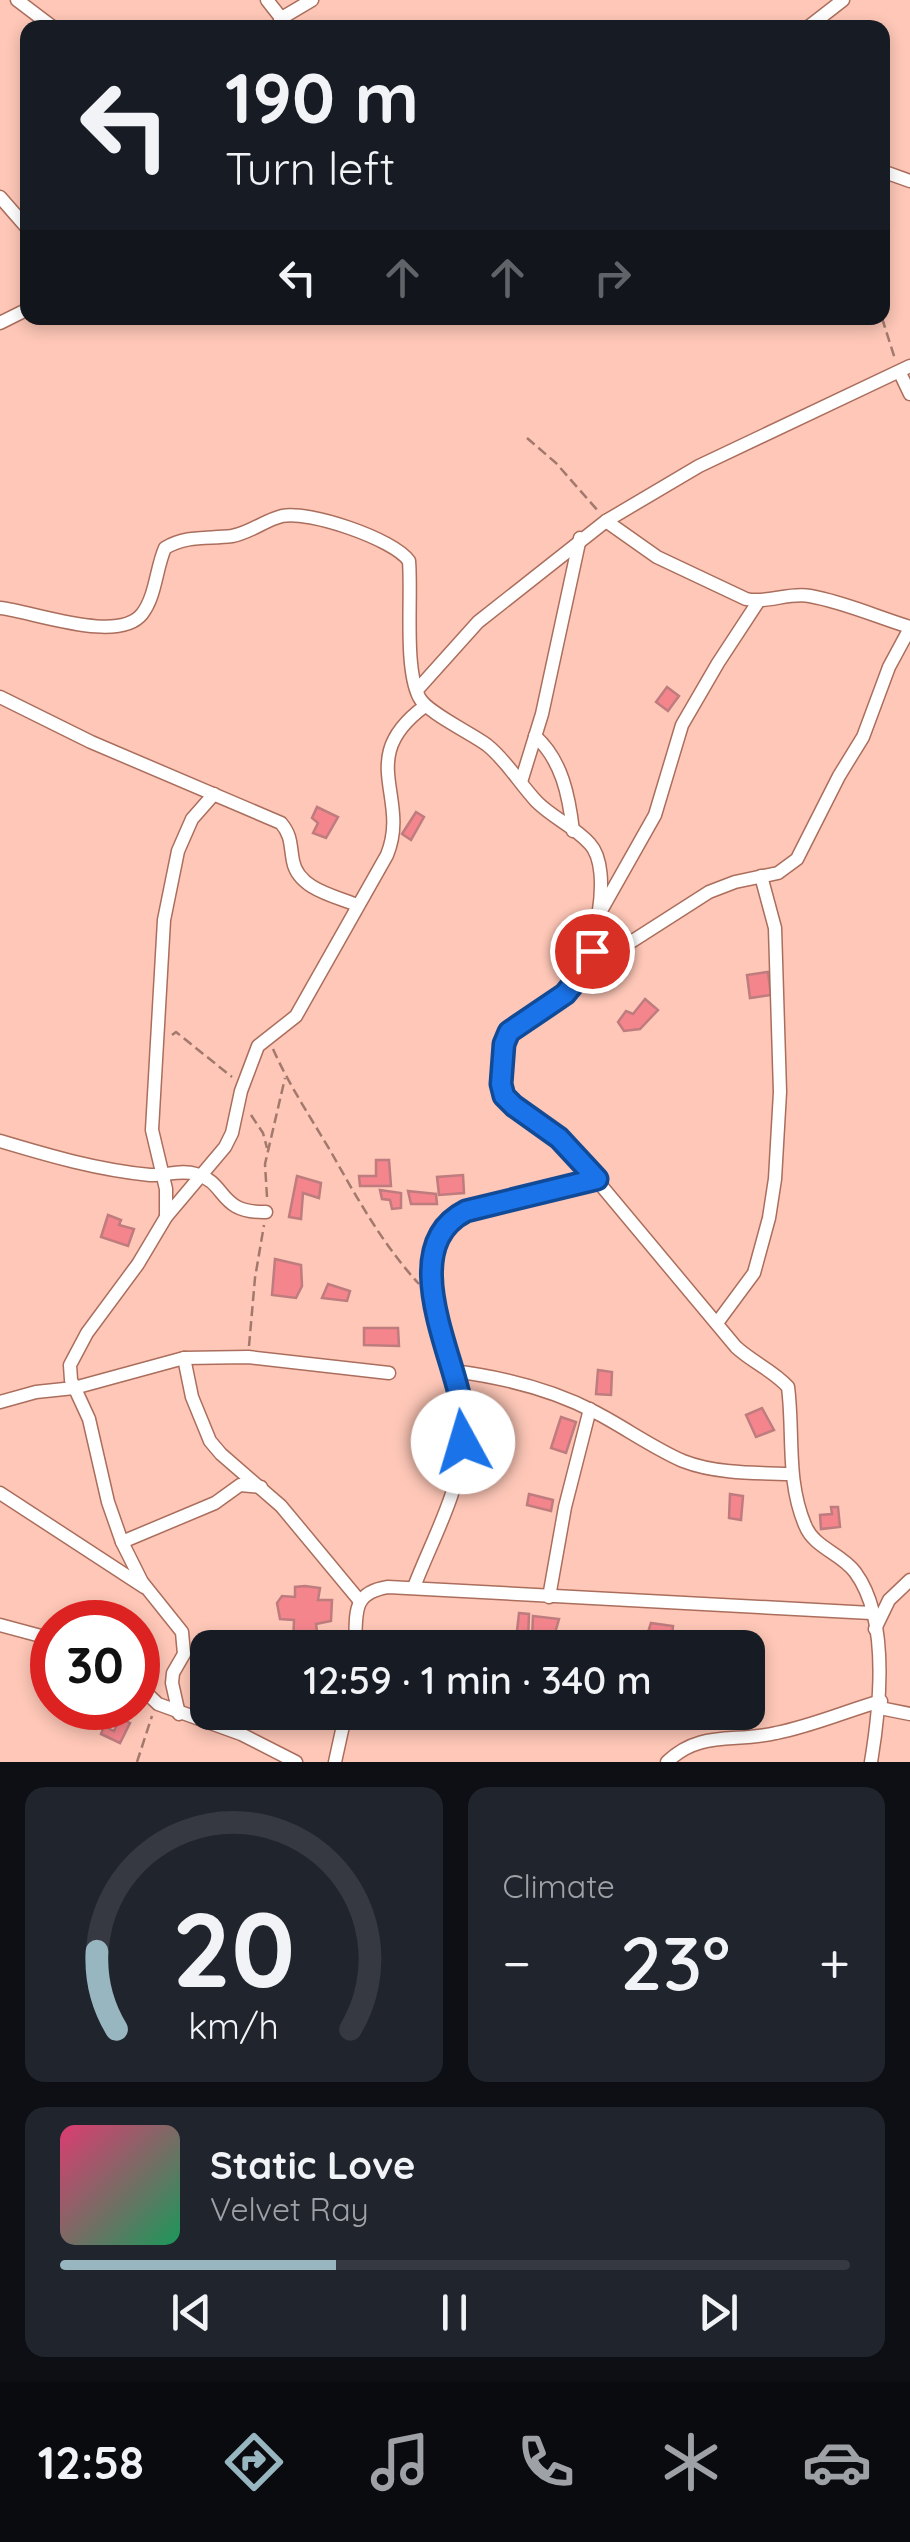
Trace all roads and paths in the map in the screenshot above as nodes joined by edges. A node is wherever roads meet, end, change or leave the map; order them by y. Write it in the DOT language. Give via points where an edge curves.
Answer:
graph roads {
  1 [pos="17,0"];
  2 [pos="267,0"];
  3 [pos="312,0"];
  4 [pos="843,0"];
  5 [pos="43,20"];
  6 [pos="283,20"];
  7 [pos="289,20"];
  8 [pos="817,20"];
  9 [pos="0,198"];
  10 [pos="20,219"];
  11 [pos="885,325"];
  12 [pos="905,370"];
  13 [pos="910,394"];
  14 [pos="528,438"];
  15 [pos="606,521"];
  16 [pos="580,538"];
  17 [pos="758,602"];
  18 [pos="0,608"];
  19 [pos="910,628"];
  20 [pos="416,690"];
  21 [pos="0,697"];
  22 [pos="425,706"];
  23 [pos="535,736"];
  24 [pos="521,782"];
  25 [pos="214,794"];
  26 [pos="573,831"];
  27 [pos="761,876"];
  28 [pos="358,906"];
  29 [pos="597,918"];
  30 [pos="579,977"];
  31 [pos="268,1036"];
  32 [pos="156,1053"];
  33 [pos="240,1091"];
  34 [pos="0,1141"];
  35 [pos="267,1150"];
  36 [pos="200,1174"];
  37 [pos="163,1175"];
  38 [pos="597,1179"];
  39 [pos="266,1212"];
  40 [pos="166,1217"];
  41 [pos="433,1300"];
  42 [pos="717,1323"];
  43 [pos="184,1358"];
  44 [pos="453,1371"];
  45 [pos="389,1373"];
  46 [pos="74,1388"];
  47 [pos="0,1402"];
  48 [pos="590,1409"];
  49 [pos="791,1474"];
  50 [pos="263,1487"];
  51 [pos="0,1494"];
  52 [pos="122,1542"];
  53 [pos="910,1580"];
  54 [pos="414,1587"];
  55 [pos="146,1588"];
  56 [pos="549,1597"];
  57 [pos="359,1600"];
  58 [pos="871,1614"];
  59 [pos="0,1625"];
  60 [pos="356,1630"];
  61 [pos="874,1631"];
  62 [pos="30,1633"];
  63 [pos="160,1705"];
  64 [pos="880,1705"];
  65 [pos="180,1714"];
  66 [pos="910,1714"];
  67 [pos="149,1730"];
  68 [pos="342,1730"];
  69 [pos="137,1762"];
  70 [pos="296,1762"];
  71 [pos="336,1762"];
  72 [pos="667,1762"];
  73 [pos="871,1762"];
  1 -- 5 [label="street"];
  2 -- 6 [label="street"];
  3 -- 7 [label="street"];
  4 -- 8 [label="street"];
  9 -- 10 [label="street"];
  11 -- 12 [label="path"];
  12 -- 13 [label="street"];
  12 -- 15 [label="street" via="699,466"];
  14 -- 15 [label="path"];
  15 -- 16 [label="street"];
  15 -- 17 [label="street" via="657,557"];
  16 -- 20 [label="street" via="478,622"];
  16 -- 23 [label="street"];
  17 -- 19 [label="street" via="807,595"];
  17 -- 29 [label="street" via="682,726 655,815"];
  18 -- 20 [label="street" via="97,628 127,625 148,603 165,548 180,539 236,535 294,514 403,552 409,561"];
  19 -- 27 [label="street" via="805,848 784,870"];
  20 -- 22 [label="street"];
  21 -- 25 [label="street"];
  22 -- 24 [label="street" via="466,729"];
  22 -- 28 [label="street" via="394,737 386,771 392,841"];
  23 -- 24 [label="street"];
  23 -- 26 [label="street" via="560,772"];
  24 -- 26 [label="street"];
  25 -- 28 [label="street" via="281,824 290,834 300,878"];
  25 -- 32 [label="street" via="192,818 169,885"];
  26 -- 29 [label="street" via="597,855"];
  27 -- 30 [label="street" via="710,892"];
  27 -- 42 [label="street" via="776,932 775,1179 754,1273"];
  28 -- 31 [label="street" via="296,1016"];
  29 -- 30 [label="street"];
  30 -- 38 [label="street" via="509,1032 501,1084 514,1106 559,1138"];
  31 -- 33 [label="street"];
  31 -- 41 [label="path" via="375,1226"];
  32 -- 33 [label="path" via="176,1032"];
  32 -- 37 [label="street" via="152,1130"];
  33 -- 35 [label="path"];
  33 -- 36 [label="street" via="225,1147"];
  34 -- 37 [label="street" via="55,1160"];
  36 -- 37 [label="street"];
  36 -- 39 [label="street" via="236,1209"];
  36 -- 40 [label="street"];
  37 -- 40 [label="street"];
  38 -- 41 [label="street" via="450,1219 433,1258"];
  38 -- 42 [label="street"];
  40 -- 46 [label="street" via="71,1358"];
  41 -- 44 [label="street"];
  42 -- 49 [label="street" via="753,1363 788,1387"];
  43 -- 45 [label="street" via="248,1356"];
  43 -- 46 [label="street"];
  43 -- 50 [label="street" via="210,1441"];
  44 -- 48 [label="street" via="516,1383"];
  44 -- 54 [label="street" via="463,1442 446,1510"];
  46 -- 47 [label="street"];
  46 -- 52 [label="street" via="89,1419"];
  48 -- 49 [label="street" via="684,1461"];
  48 -- 56 [label="street"];
  49 -- 58 [label="street" via="810,1534 855,1572"];
  50 -- 52 [label="street" via="240,1485 215,1503"];
  50 -- 57 [label="street"];
  51 -- 55 [label="street"];
  52 -- 55 [label="street"];
  53 -- 61 [label="street" via="889,1600"];
  54 -- 56 [label="street"];
  54 -- 57 [label="street" via="369,1590"];
  55 -- 65 [label="street" via="186,1644 172,1683"];
  56 -- 58 [label="street"];
  57 -- 60 [label="street"];
  58 -- 61 [label="street"];
  59 -- 62 [label="street"];
  61 -- 64 [label="street"];
  63 -- 65 [label="street"];
  64 -- 66 [label="street"];
  64 -- 72 [label="street" via="775,1734 694,1743"];
  64 -- 73 [label="street"];
  65 -- 70 [label="street" via="242,1734"];
  67 -- 69 [label="path"];
  68 -- 71 [label="street"];
}
